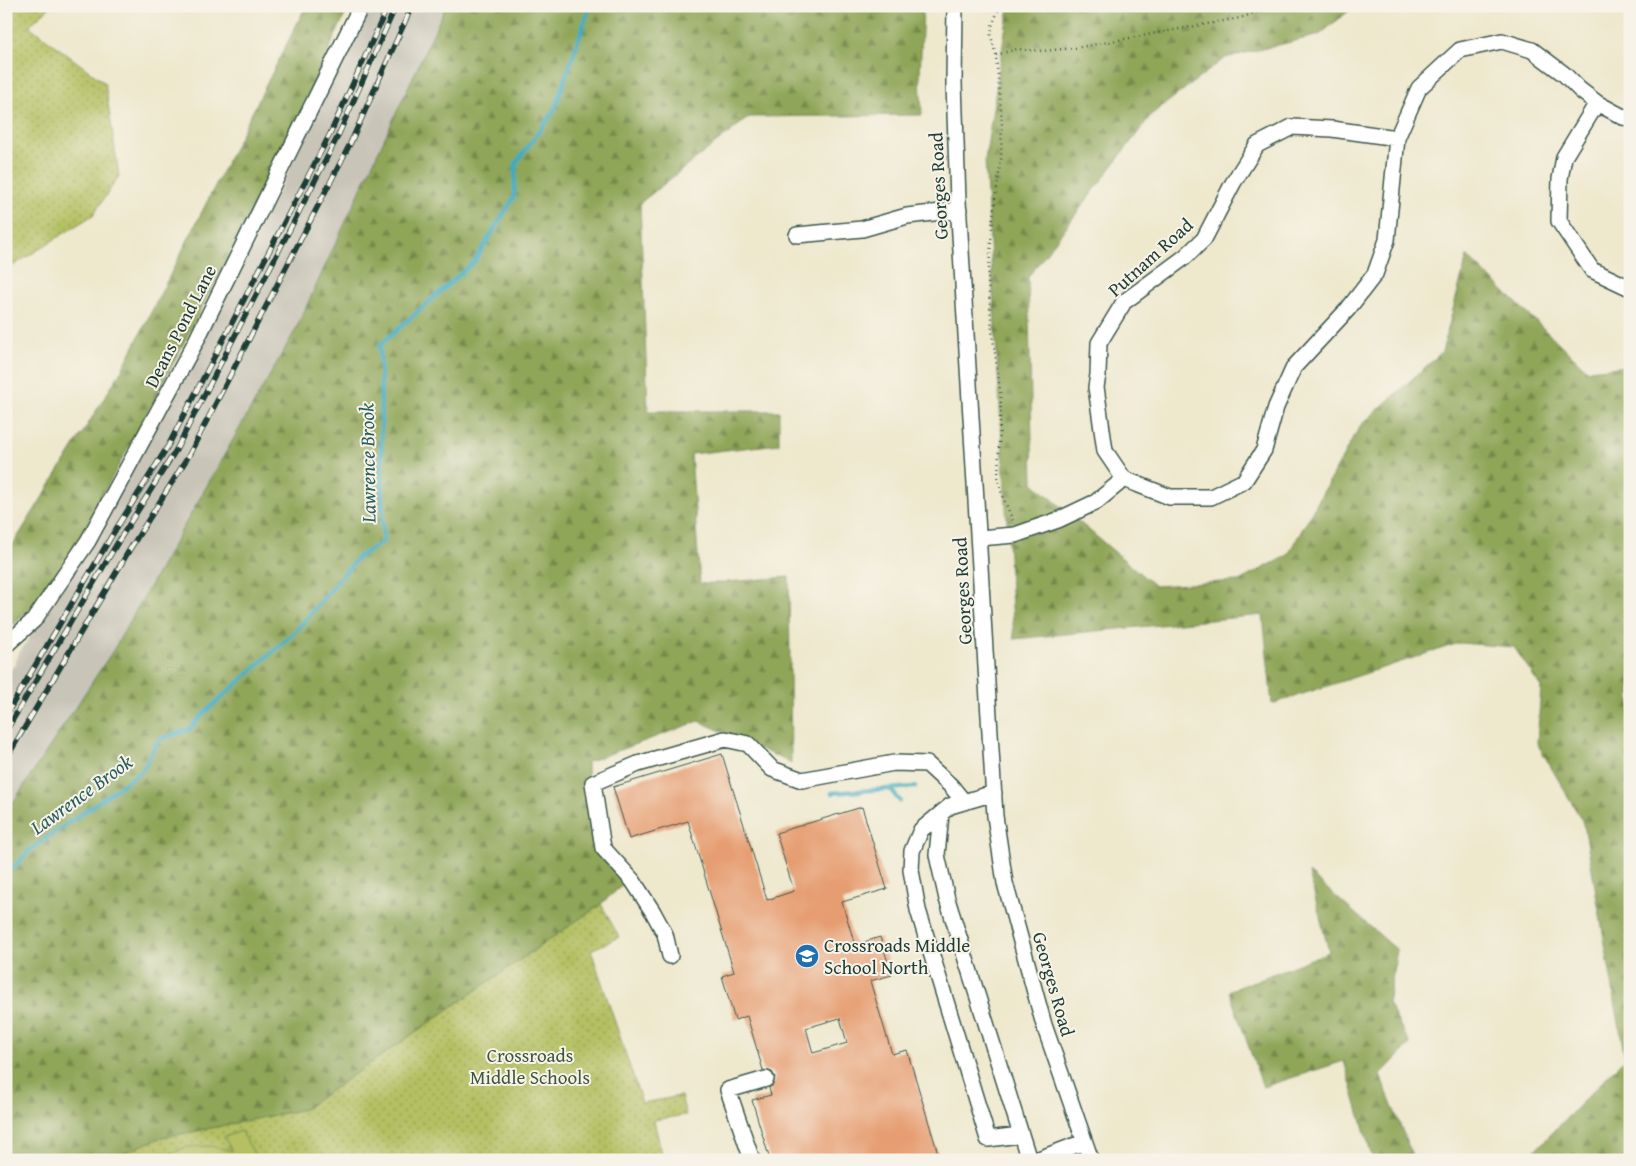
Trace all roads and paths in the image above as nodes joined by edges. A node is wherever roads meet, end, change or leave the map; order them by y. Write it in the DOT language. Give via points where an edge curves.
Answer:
graph roads {
  1 [pos="361,6"];
  2 [pos="956,6"];
  3 [pos="1000,6"];
  4 [pos="1274,6"];
  5 [pos="996,55"];
  6 [pos="1596,103"];
  7 [pos="1630,118"];
  8 [pos="1396,138"];
  9 [pos="959,210"];
  10 [pos="797,235"];
  11 [pos="1630,288"];
  12 [pos="1124,479"];
  13 [pos="1013,520"];
  14 [pos="980,538"];
  15 [pos="6,645"];
  16 [pos="994,793"];
  17 [pos="964,802"];
  18 [pos="940,814"];
  19 [pos="670,956"];
  20 [pos="766,1080"];
  21 [pos="1020,1135"];
  22 [pos="1084,1142"];
  23 [pos="752,1160"];
  24 [pos="1029,1160"];
  25 [pos="1036,1160"];
  26 [pos="1090,1160"];
  1 -- 15 [label="street, Deans Pond Lane" via="195,343 88,541 34,620"];
  2 -- 9 [label="street, Georges Road" via="954,83"];
  3 -- 5 [label="path" via="991,35"];
  4 -- 5 [label="path" via="1240,18 1075,48 1018,49"];
  5 -- 13 [label="path" via="1002,120 1001,159 988,281 1001,397 998,476"];
  6 -- 7 [label="street"];
  6 -- 8 [label="street" via="1532,50 1502,41 1460,50 1419,88"];
  6 -- 11 [label="street" via="1564,157 1559,221 1592,270"];
  8 -- 12 [label="street" via="1387,240 1375,274 1348,309 1294,366 1276,407 1264,450 1244,480 1211,497 1170,497"];
  8 -- 12 [label="street, Putnam Road" via="1332,129 1292,128 1257,145 1204,239 1124,302 1099,343 1096,386 1105,451"];
  9 -- 10 [label="street" via="907,216 862,229"];
  9 -- 14 [label="street, Georges Road"];
  12 -- 14 [label="street" via="1096,502 1058,520 1015,535"];
  14 -- 16 [label="street, Georges Road"];
  16 -- 17 [label="street"];
  16 -- 22 [label="street, Georges Road" via="1005,884 1044,1025"];
  17 -- 18 [label="street" via="950,806"];
  17 -- 19 [label="street" via="928,764 894,763 802,780 772,769 748,744 725,739 638,764 594,783 602,848 633,881 653,912 665,934"];
  18 -- 21 [label="street" via="937,855 947,899"];
  18 -- 21 [label="street" via="921,830 912,851 911,870 918,910 988,1139"];
  20 -- 23 [label="street" via="728,1090"];
  21 -- 24 [label="street"];
  22 -- 25 [label="street"];
  22 -- 26 [label="street, Georges Road"];
}
